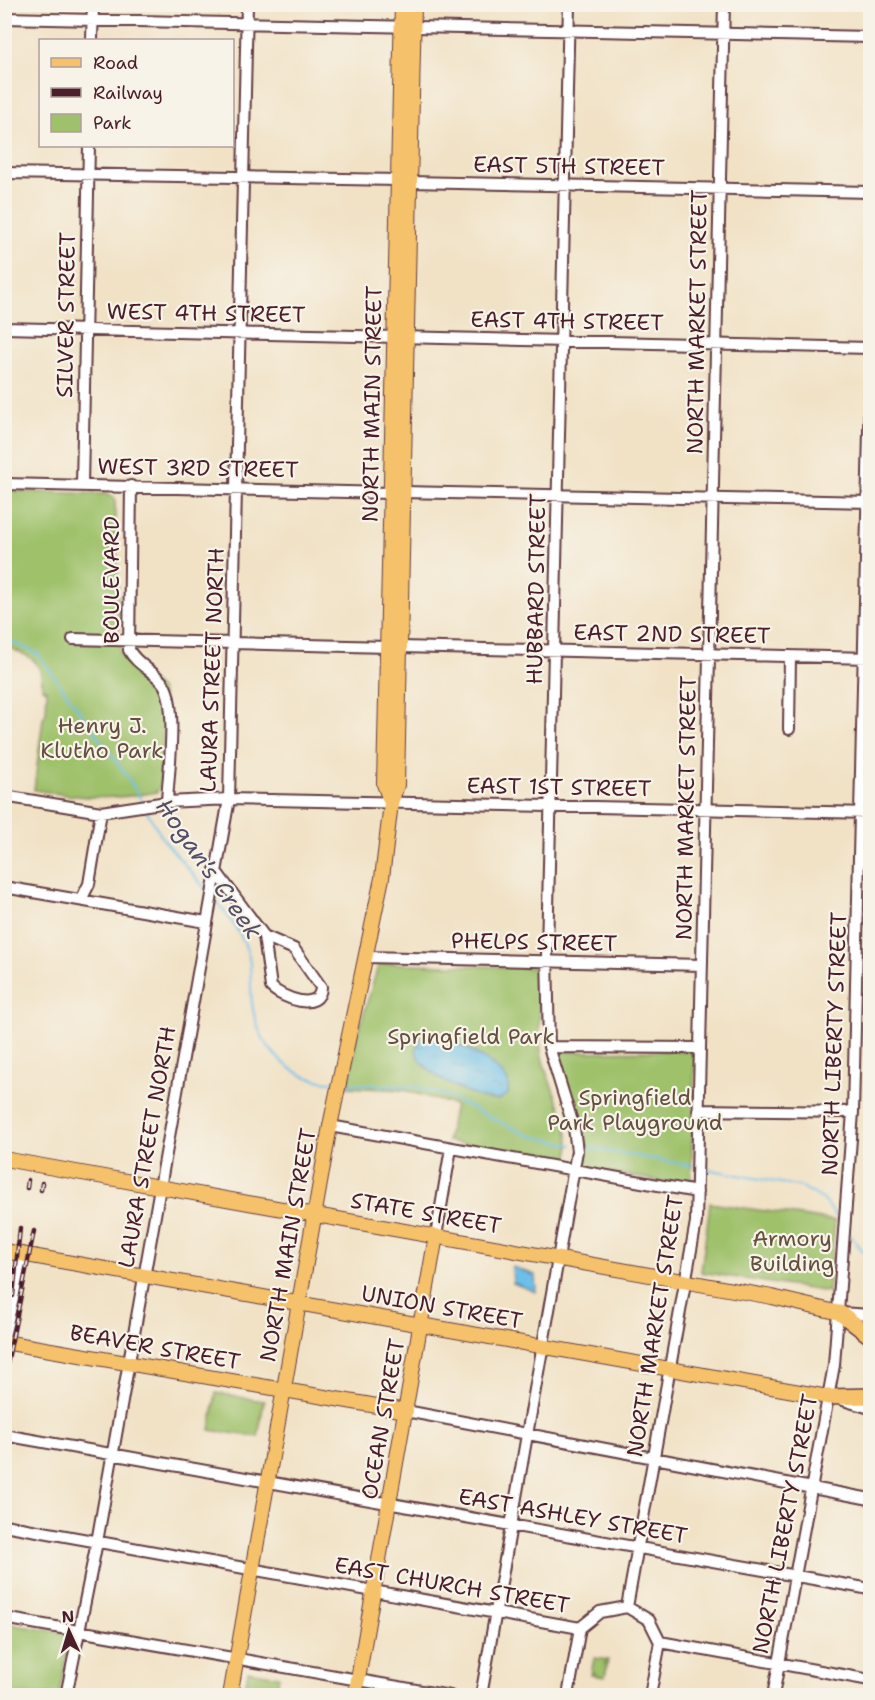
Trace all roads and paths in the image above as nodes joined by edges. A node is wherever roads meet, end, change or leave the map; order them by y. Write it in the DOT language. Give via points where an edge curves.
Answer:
graph roads {
  1 [pos="93,4"];
  2 [pos="247,4"];
  3 [pos="402,4"];
  4 [pos="414,4"];
  5 [pos="569,4"];
  6 [pos="724,4"];
  7 [pos="4,18"];
  8 [pos="92,19"];
  9 [pos="246,23"];
  10 [pos="408,27"];
  11 [pos="568,31"];
  12 [pos="723,33"];
  13 [pos="870,37"];
  14 [pos="92,39"];
  15 [pos="89,147"];
  16 [pos="4,173"];
  17 [pos="88,174"];
  18 [pos="243,178"];
  19 [pos="404,181"];
  20 [pos="565,186"];
  21 [pos="720,189"];
  22 [pos="870,192"];
  23 [pos="4,328"];
  24 [pos="85,329"];
  25 [pos="240,333"];
  26 [pos="401,337"];
  27 [pos="561,340"];
  28 [pos="716,344"];
  29 [pos="870,348"];
  30 [pos="870,389"];
  31 [pos="4,483"];
  32 [pos="82,485"];
  33 [pos="131,486"];
  34 [pos="236,488"];
  35 [pos="397,492"];
  36 [pos="558,496"];
  37 [pos="713,500"];
  38 [pos="869,502"];
  39 [pos="73,639"];
  40 [pos="128,641"];
  41 [pos="234,643"];
  42 [pos="394,647"];
  43 [pos="554,651"];
  44 [pos="709,654"];
  45 [pos="790,656"];
  46 [pos="867,658"];
  47 [pos="789,729"];
  48 [pos="4,796"];
  49 [pos="229,799"];
  50 [pos="167,802"];
  51 [pos="391,803"];
  52 [pos="551,806"];
  53 [pos="705,810"];
  54 [pos="101,812"];
  55 [pos="866,813"];
  56 [pos="215,870"];
  57 [pos="4,887"];
  58 [pos="81,900"];
  59 [pos="206,922"];
  60 [pos="264,936"];
  61 [pos="366,957"];
  62 [pos="548,962"];
  63 [pos="702,965"];
  64 [pos="549,1047"];
  65 [pos="700,1048"];
  66 [pos="698,1110"];
  67 [pos="853,1112"];
  68 [pos="330,1126"];
  69 [pos="451,1148"];
  70 [pos="4,1159"];
  71 [pos="574,1170"];
  72 [pos="160,1186"];
  73 [pos="697,1192"];
  74 [pos="314,1214"];
  75 [pos="436,1236"];
  76 [pos="4,1251"];
  77 [pos="24,1254"];
  78 [pos="558,1258"];
  79 [pos="144,1275"];
  80 [pos="685,1282"];
  81 [pos="299,1302"];
  82 [pos="840,1313"];
  83 [pos="870,1315"];
  84 [pos="421,1324"];
  85 [pos="4,1336"];
  86 [pos="870,1336"];
  87 [pos="4,1342"];
  88 [pos="542,1347"];
  89 [pos="129,1364"];
  90 [pos="670,1370"];
  91 [pos="284,1390"];
  92 [pos="828,1396"];
  93 [pos="870,1396"];
  94 [pos="870,1408"];
  95 [pos="406,1411"];
  96 [pos="527,1434"];
  97 [pos="4,1435"];
  98 [pos="113,1454"];
  99 [pos="654,1458"];
  100 [pos="268,1481"];
  101 [pos="811,1487"];
  102 [pos="870,1499"];
  103 [pos="390,1503"];
  104 [pos="4,1525"];
  105 [pos="512,1525"];
  106 [pos="97,1542"];
  107 [pos="638,1547"];
  108 [pos="252,1569"];
  109 [pos="795,1575"];
  110 [pos="870,1589"];
  111 [pos="374,1591"];
  112 [pos="627,1607"];
  113 [pos="496,1613"];
  114 [pos="4,1618"];
  115 [pos="580,1628"];
  116 [pos="78,1629"];
  117 [pos="660,1642"];
  118 [pos="236,1657"];
  119 [pos="778,1663"];
  120 [pos="358,1679"];
  121 [pos="870,1680"];
  122 [pos="66,1695"];
  123 [pos="230,1695"];
  124 [pos="355,1695"];
  125 [pos="450,1695"];
  126 [pos="481,1695"];
  127 [pos="568,1695"];
  128 [pos="650,1695"];
  129 [pos="773,1695"];
  1 -- 8 [label="street"];
  2 -- 9 [label="street, LAURA STREET NORTH"];
  3 -- 10 [label="main road, NORTH MAIN STREET"];
  4 -- 10 [label="main road, NORTH MAIN STREET"];
  5 -- 11 [label="street, HUBBARD STREET"];
  6 -- 12 [label="street, NORTH MARKET STREET"];
  7 -- 8 [label="street"];
  8 -- 9 [label="street"];
  8 -- 14 [label="street"];
  9 -- 10 [label="street"];
  9 -- 18 [label="street, LAURA STREET NORTH"];
  10 -- 11 [label="street"];
  10 -- 19 [label="main road, NORTH MAIN STREET"];
  11 -- 12 [label="street"];
  11 -- 20 [label="street, HUBBARD STREET"];
  12 -- 13 [label="street"];
  12 -- 21 [label="street, NORTH MARKET STREET"];
  15 -- 17 [label="street, SILVER STREET"];
  16 -- 17 [label="street, EAST 5TH STREET"];
  17 -- 18 [label="street, EAST 5TH STREET"];
  17 -- 24 [label="street, SILVER STREET"];
  18 -- 19 [label="street, EAST 5TH STREET"];
  18 -- 25 [label="street, LAURA STREET NORTH"];
  19 -- 20 [label="street, EAST 5TH STREET"];
  19 -- 26 [label="main road, NORTH MAIN STREET"];
  20 -- 21 [label="street, EAST 5TH STREET"];
  20 -- 27 [label="street, HUBBARD STREET"];
  21 -- 22 [label="street, EAST 5TH STREET"];
  21 -- 28 [label="street, NORTH MARKET STREET"];
  23 -- 24 [label="street, WEST 4TH STREET"];
  24 -- 25 [label="street, WEST 4TH STREET"];
  24 -- 32 [label="street, SILVER STREET"];
  25 -- 26 [label="street, WEST 4TH STREET"];
  25 -- 34 [label="street, LAURA STREET NORTH"];
  26 -- 27 [label="street, EAST 4TH STREET"];
  26 -- 35 [label="main road, NORTH MAIN STREET"];
  27 -- 28 [label="street, EAST 4TH STREET"];
  27 -- 36 [label="street, HUBBARD STREET"];
  28 -- 29 [label="street, EAST 4TH STREET"];
  28 -- 37 [label="street, NORTH MARKET STREET"];
  30 -- 38 [label="street, NORTH LIBERTY STREET"];
  31 -- 32 [label="street, WEST 3RD STREET"];
  32 -- 33 [label="street, WEST 3RD STREET"];
  33 -- 34 [label="street, WEST 3RD STREET"];
  33 -- 40 [label="street, BOULEVARD"];
  34 -- 35 [label="street, WEST 3RD STREET"];
  34 -- 41 [label="street, LAURA STREET NORTH"];
  35 -- 36 [label="street, WEST 3RD STREET"];
  35 -- 42 [label="main road, NORTH MAIN STREET"];
  36 -- 37 [label="street, WEST 3RD STREET"];
  36 -- 43 [label="street, HUBBARD STREET"];
  37 -- 38 [label="street, WEST 3RD STREET"];
  37 -- 44 [label="street, NORTH MARKET STREET"];
  38 -- 46 [label="street, NORTH LIBERTY STREET"];
  39 -- 40 [label="street, EAST 2ND STREET"];
  40 -- 41 [label="street, EAST 2ND STREET"];
  40 -- 50 [label="street, BOULEVARD" via="132,656 168,692 171,713"];
  41 -- 42 [label="street, EAST 2ND STREET"];
  41 -- 49 [label="street, LAURA STREET NORTH"];
  42 -- 43 [label="street, EAST 2ND STREET"];
  42 -- 51 [label="main road, NORTH MAIN STREET" via="384,784"];
  43 -- 44 [label="street, EAST 2ND STREET"];
  43 -- 52 [label="street, HUBBARD STREET"];
  44 -- 45 [label="street, EAST 2ND STREET"];
  44 -- 53 [label="street, NORTH MARKET STREET"];
  45 -- 46 [label="street, EAST 2ND STREET"];
  45 -- 47 [label="street"];
  46 -- 55 [label="street, NORTH LIBERTY STREET"];
  48 -- 54 [label="street, EAST 1ST STREET"];
  49 -- 50 [label="street, EAST 1ST STREET"];
  49 -- 51 [label="street, EAST 1ST STREET"];
  49 -- 56 [label="street, LAURA STREET NORTH"];
  50 -- 54 [label="street, EAST 1ST STREET"];
  51 -- 52 [label="street, EAST 1ST STREET"];
  51 -- 61 [label="main road, NORTH MAIN STREET" via="382,878"];
  52 -- 53 [label="street, EAST 1ST STREET"];
  52 -- 62 [label="street, HUBBARD STREET"];
  53 -- 55 [label="street, EAST 1ST STREET"];
  53 -- 63 [label="street, NORTH MARKET STREET"];
  54 -- 58 [label="street" via="89,884"];
  55 -- 67 [label="street, NORTH LIBERTY STREET"];
  56 -- 59 [label="street, LAURA STREET NORTH"];
  56 -- 60 [label="street"];
  57 -- 58 [label="street"];
  58 -- 59 [label="street"];
  59 -- 72 [label="street, LAURA STREET NORTH"];
  60 -- 60 [label="street" via="294,949 321,987 317,996 308,1002 290,1001 271,987"];
  61 -- 62 [label="street, PHELPS STREET"];
  61 -- 68 [label="main road, NORTH MAIN STREET"];
  62 -- 63 [label="street, PHELPS STREET"];
  62 -- 64 [label="street, HUBBARD STREET"];
  63 -- 65 [label="street, NORTH MARKET STREET"];
  64 -- 65 [label="street"];
  64 -- 71 [label="street, HUBBARD STREET" via="576,1139"];
  65 -- 66 [label="street, NORTH MARKET STREET"];
  66 -- 67 [label="street"];
  66 -- 73 [label="street, NORTH MARKET STREET"];
  67 -- 82 [label="street, NORTH LIBERTY STREET"];
  68 -- 69 [label="street"];
  68 -- 74 [label="main road, NORTH MAIN STREET"];
  69 -- 71 [label="street"];
  69 -- 75 [label="street, OCEAN STREET"];
  70 -- 72 [label="main road, STATE STREET"];
  71 -- 73 [label="street"];
  71 -- 78 [label="street, HUBBARD STREET"];
  72 -- 74 [label="main road, STATE STREET"];
  72 -- 79 [label="street, LAURA STREET NORTH"];
  73 -- 80 [label="street, NORTH MARKET STREET"];
  74 -- 75 [label="main road, STATE STREET"];
  74 -- 81 [label="main road, NORTH MAIN STREET"];
  75 -- 78 [label="main road, STATE STREET"];
  75 -- 84 [label="main road, OCEAN STREET"];
  76 -- 77 [label="main road, UNION STREET"];
  77 -- 79 [label="main road, UNION STREET"];
  77 -- 85 [label="street"];
  78 -- 80 [label="main road, STATE STREET"];
  78 -- 88 [label="street, HUBBARD STREET"];
  79 -- 81 [label="main road, UNION STREET"];
  79 -- 89 [label="street, LAURA STREET NORTH"];
  80 -- 82 [label="main road, STATE STREET"];
  80 -- 90 [label="street, NORTH MARKET STREET"];
  81 -- 84 [label="main road, UNION STREET"];
  81 -- 91 [label="main road, NORTH MAIN STREET"];
  82 -- 83 [label="street"];
  82 -- 86 [label="highway"];
  82 -- 92 [label="street, NORTH LIBERTY STREET"];
  84 -- 88 [label="main road, UNION STREET"];
  84 -- 95 [label="main road, OCEAN STREET"];
  87 -- 89 [label="main road, BEAVER STREET"];
  88 -- 90 [label="main road, UNION STREET"];
  88 -- 96 [label="street, HUBBARD STREET"];
  89 -- 91 [label="main road, BEAVER STREET"];
  89 -- 98 [label="street, LAURA STREET NORTH"];
  90 -- 92 [label="main road, UNION STREET"];
  90 -- 99 [label="street, NORTH MARKET STREET"];
  91 -- 95 [label="main road, BEAVER STREET"];
  91 -- 100 [label="main road, NORTH MAIN STREET"];
  92 -- 93 [label="highway"];
  92 -- 94 [label="street, UNION STREET"];
  92 -- 101 [label="street, NORTH LIBERTY STREET"];
  95 -- 96 [label="street"];
  95 -- 103 [label="main road, OCEAN STREET"];
  96 -- 99 [label="street"];
  96 -- 105 [label="street, HUBBARD STREET"];
  97 -- 98 [label="street, EAST ASHLEY STREET"];
  98 -- 100 [label="street, EAST ASHLEY STREET"];
  98 -- 106 [label="street, LAURA STREET NORTH"];
  99 -- 101 [label="street"];
  99 -- 107 [label="street, NORTH MARKET STREET"];
  100 -- 103 [label="street, EAST ASHLEY STREET"];
  100 -- 108 [label="main road, NORTH MAIN STREET"];
  101 -- 102 [label="street"];
  101 -- 109 [label="street, NORTH LIBERTY STREET"];
  103 -- 105 [label="street, EAST ASHLEY STREET"];
  103 -- 111 [label="main road, OCEAN STREET"];
  104 -- 106 [label="street, EAST CHURCH STREET"];
  105 -- 107 [label="street, EAST ASHLEY STREET"];
  105 -- 113 [label="street, HUBBARD STREET"];
  106 -- 108 [label="street, EAST CHURCH STREET"];
  106 -- 116 [label="street, LAURA STREET NORTH"];
  107 -- 109 [label="street, EAST ASHLEY STREET"];
  107 -- 112 [label="street, NORTH MARKET STREET"];
  108 -- 111 [label="street, EAST CHURCH STREET"];
  108 -- 118 [label="main road, NORTH MAIN STREET"];
  109 -- 110 [label="street, EAST ASHLEY STREET"];
  109 -- 119 [label="street, NORTH LIBERTY STREET"];
  111 -- 113 [label="street, EAST CHURCH STREET"];
  111 -- 120 [label="main road, OCEAN STREET"];
  112 -- 115 [label="street, EAST CHURCH STREET" via="600,1612"];
  112 -- 117 [label="street" via="649,1620"];
  113 -- 115 [label="street, EAST CHURCH STREET"];
  113 -- 126 [label="street, HUBBARD STREET"];
  114 -- 116 [label="street"];
  115 -- 127 [label="street"];
  116 -- 118 [label="street"];
  116 -- 122 [label="street, LAURA STREET NORTH"];
  117 -- 119 [label="street"];
  117 -- 128 [label="street"];
  118 -- 120 [label="street"];
  118 -- 123 [label="main road, NORTH MAIN STREET"];
  119 -- 121 [label="street"];
  119 -- 129 [label="street, NORTH LIBERTY STREET"];
  120 -- 124 [label="main road, OCEAN STREET"];
  120 -- 125 [label="street"];
}
